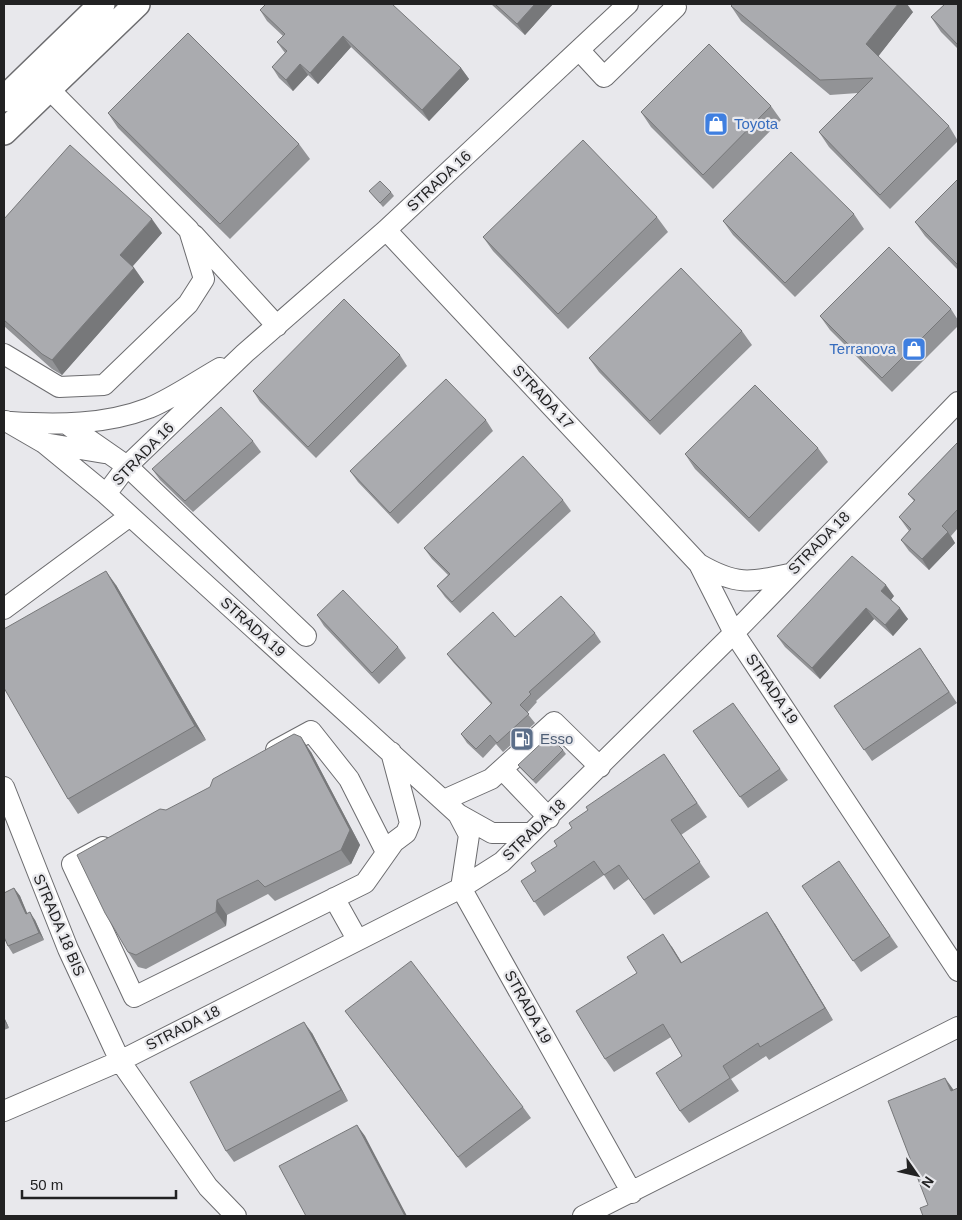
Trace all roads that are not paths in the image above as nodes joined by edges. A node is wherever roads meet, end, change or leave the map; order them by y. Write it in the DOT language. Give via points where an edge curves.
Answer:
graph roads {
  1 [pos="102,4"];
  2 [pos="136,4"];
  3 [pos="628,4"];
  4 [pos="673,4"];
  5 [pos="579,50"];
  6 [pos="49,88"];
  7 [pos="4,99"];
  8 [pos="4,132"];
  9 [pos="189,230"];
  10 [pos="386,230"];
  11 [pos="277,326"];
  12 [pos="245,353"];
  13 [pos="4,354"];
  14 [pos="958,402"];
  15 [pos="5,421"];
  16 [pos="68,424"];
  17 [pos="44,444"];
  18 [pos="108,453"];
  19 [pos="127,466"];
  20 [pos="106,494"];
  21 [pos="130,516"];
  22 [pos="699,564"];
  23 [pos="789,574"];
  24 [pos="4,609"];
  25 [pos="734,633"];
  26 [pos="306,636"];
  27 [pos="391,752"];
  28 [pos="260,759"];
  29 [pos="600,767"];
  30 [pos="502,769"];
  31 [pos="4,787"];
  32 [pos="444,800"];
  33 [pos="458,814"];
  34 [pos="549,818"];
  35 [pos="529,834"];
  36 [pos="123,836"];
  37 [pos="386,852"];
  38 [pos="461,888"];
  39 [pos="334,898"];
  40 [pos="357,939"];
  41 [pos="958,971"];
  42 [pos="958,1027"];
  43 [pos="120,1061"];
  44 [pos="4,1111"];
  45 [pos="632,1193"];
  46 [pos="236,1216"];
  47 [pos="583,1216"];
  1 -- 7 [label="main road"];
  2 -- 6 [label="main road"];
  3 -- 5 [label="street, STRADA 16"];
  4 -- 5 [label="street" via="676,7 604,76"];
  5 -- 10 [label="street, STRADA 16"];
  6 -- 8 [label="main road"];
  6 -- 9 [label="street"];
  9 -- 11 [label="street"];
  9 -- 13 [label="street" via="204,279 188,304 104,384 59,387"];
  10 -- 11 [label="street, STRADA 16"];
  10 -- 22 [label="street, STRADA 17"];
  11 -- 12 [label="street, STRADA 16"];
  12 -- 16 [label="street, STRADA 16" via="149,408"];
  12 -- 19 [label="street, STRADA 16"];
  14 -- 23 [label="street, STRADA 18"];
  15 -- 16 [label="street, STRADA 16"];
  15 -- 17 [label="street, STRADA 19"];
  16 -- 18 [label="street"];
  17 -- 18 [label="street, STRADA 19"];
  17 -- 20 [label="street, STRADA 19"];
  18 -- 19 [label="street"];
  19 -- 20 [label="street, STRADA 16"];
  19 -- 26 [label="street"];
  20 -- 21 [label="street, STRADA 19"];
  21 -- 24 [label="street"];
  21 -- 27 [label="street, STRADA 19"];
  22 -- 23 [label="street, STRADA 17" via="720,576 743,582"];
  22 -- 25 [label="street, STRADA 17"];
  23 -- 25 [label="street, STRADA 18"];
  25 -- 29 [label="street, STRADA 18"];
  25 -- 41 [label="street, STRADA 19"];
  27 -- 32 [label="street, STRADA 19"];
  27 -- 37 [label="street" via="410,823 406,833"];
  28 -- 37 [label="street" via="311,731 349,779"];
  29 -- 30 [label="street" via="554,722"];
  29 -- 34 [label="street, STRADA 18"];
  30 -- 32 [label="street" via="491,779"];
  30 -- 34 [label="street"];
  31 -- 43 [label="street, STRADA 18 BIS" via="68,949"];
  32 -- 33 [label="street, STRADA 19"];
  33 -- 35 [label="street, STRADA 19" via="492,832"];
  33 -- 38 [label="street, STRADA 19" via="469,835"];
  34 -- 35 [label="street, STRADA 18"];
  35 -- 38 [label="street, STRADA 18" via="502,862"];
  36 -- 39 [label="street" via="72,864 134,997"];
  37 -- 39 [label="street" via="364,883"];
  38 -- 40 [label="street, STRADA 18"];
  38 -- 45 [label="street, STRADA 19"];
  39 -- 40 [label="street"];
  40 -- 43 [label="street, STRADA 18"];
  42 -- 45 [label="street"];
  43 -- 44 [label="street, STRADA 18"];
  43 -- 46 [label="street, STRADA 18 BIS" via="208,1187"];
  45 -- 47 [label="street"];
}
